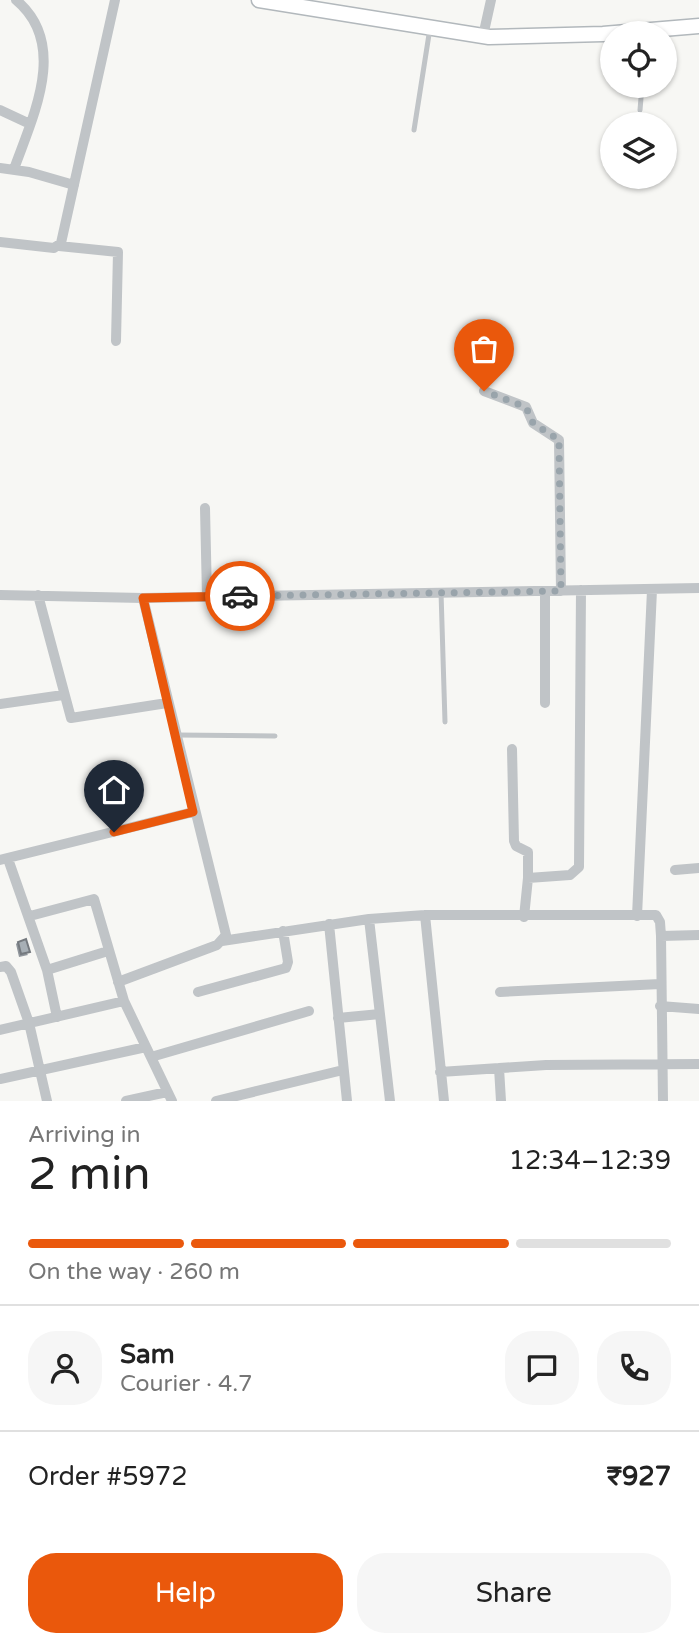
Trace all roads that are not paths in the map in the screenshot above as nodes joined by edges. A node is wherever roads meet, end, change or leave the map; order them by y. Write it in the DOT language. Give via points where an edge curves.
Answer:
graph roads {
  1 [pos="16,0"];
  2 [pos="115,0"];
  3 [pos="259,0"];
  4 [pos="491,0"];
  5 [pos="298,3"];
  6 [pos="699,24"];
  7 [pos="677,27"];
  8 [pos="430,28"];
  9 [pos="600,33"];
  10 [pos="483,36"];
  11 [pos="641,98"];
  12 [pos="0,110"];
  13 [pos="640,110"];
  14 [pos="30,124"];
  15 [pos="414,130"];
  16 [pos="0,168"];
  17 [pos="14,169"];
  18 [pos="74,185"];
  19 [pos="0,242"];
  20 [pos="59,246"];
  21 [pos="116,341"];
  22 [pos="484,391"];
  23 [pos="205,508"];
  24 [pos="699,588"];
  25 [pos="581,590"];
  26 [pos="652,590"];
  27 [pos="545,591"];
  28 [pos="561,591"];
  29 [pos="441,592"];
  30 [pos="0,595"];
  31 [pos="38,595"];
  32 [pos="207,597"];
  33 [pos="143,598"];
  34 [pos="63,695"];
  35 [pos="545,703"];
  36 [pos="0,704"];
  37 [pos="167,704"];
  38 [pos="445,722"];
  39 [pos="174,734"];
  40 [pos="275,736"];
  41 [pos="512,749"];
  42 [pos="193,812"];
  43 [pos="4,860"];
  44 [pos="699,869"];
  45 [pos="675,870"];
  46 [pos="527,878"];
  47 [pos="425,915"];
  48 [pos="30,916"];
  49 [pos="637,916"];
  50 [pos="524,917"];
  51 [pos="369,919"];
  52 [pos="329,924"];
  53 [pos="283,931"];
  54 [pos="699,934"];
  55 [pos="661,936"];
  56 [pos="222,941"];
  57 [pos="108,951"];
  58 [pos="0,967"];
  59 [pos="47,970"];
  60 [pos="118,982"];
  61 [pos="660,984"];
  62 [pos="198,992"];
  63 [pos="500,992"];
  64 [pos="124,1001"];
  65 [pos="660,1006"];
  66 [pos="699,1009"];
  67 [pos="309,1011"];
  68 [pos="380,1014"];
  69 [pos="57,1017"];
  70 [pos="338,1018"];
  71 [pos="29,1023"];
  72 [pos="0,1030"];
  73 [pos="149,1051"];
  74 [pos="663,1062"];
  75 [pos="699,1064"];
  76 [pos="499,1068"];
  77 [pos="39,1070"];
  78 [pos="343,1070"];
  79 [pos="440,1072"];
  80 [pos="0,1079"];
  81 [pos="170,1096"];
  82 [pos="251,1096"];
  83 [pos="47,1101"];
  84 [pos="126,1101"];
  85 [pos="216,1101"];
  86 [pos="347,1101"];
  87 [pos="390,1101"];
  88 [pos="444,1101"];
  89 [pos="501,1101"];
  90 [pos="663,1101"];
  1 -- 14 [label="street" via="33,17 44,61 42,89"];
  2 -- 18 [label="street"];
  3 -- 5 [label="street"];
  4 -- 10 [label="street"];
  5 -- 8 [label="street"];
  6 -- 7 [label="street"];
  8 -- 10 [label="street"];
  8 -- 15 [label="lane"];
  9 -- 10 [label="street"];
  11 -- 13 [label="lane"];
  12 -- 14 [label="street"];
  14 -- 17 [label="street"];
  16 -- 17 [label="street"];
  17 -- 18 [label="street"];
  18 -- 20 [label="street"];
  19 -- 20 [label="street"];
  20 -- 21 [label="street" via="118,251"];
  22 -- 28 [label="street" via="526,407 533,423 559,440"];
  23 -- 32 [label="street"];
  24 -- 26 [label="street"];
  25 -- 26 [label="street"];
  25 -- 28 [label="street"];
  25 -- 46 [label="street" via="579,867 570,875"];
  26 -- 49 [label="street"];
  27 -- 28 [label="street"];
  27 -- 29 [label="street"];
  27 -- 35 [label="street"];
  29 -- 32 [label="street"];
  29 -- 38 [label="lane"];
  30 -- 31 [label="street"];
  31 -- 33 [label="street"];
  31 -- 34 [label="street"];
  32 -- 33 [label="street"];
  33 -- 37 [label="street"];
  34 -- 36 [label="street"];
  34 -- 37 [label="street" via="68,714 75,719"];
  37 -- 39 [label="street"];
  39 -- 40 [label="lane"];
  39 -- 42 [label="street"];
  41 -- 46 [label="street" via="514,841 529,854"];
  42 -- 43 [label="street"];
  42 -- 56 [label="street" via="226,932"];
  43 -- 48 [label="street"];
  44 -- 45 [label="street"];
  46 -- 50 [label="street"];
  47 -- 50 [label="street"];
  47 -- 51 [label="street"];
  47 -- 79 [label="street"];
  48 -- 57 [label="street" via="94,899"];
  48 -- 59 [label="street"];
  49 -- 50 [label="street"];
  49 -- 55 [label="street" via="656,915"];
  51 -- 52 [label="street"];
  51 -- 68 [label="street"];
  52 -- 53 [label="street"];
  52 -- 70 [label="street"];
  53 -- 56 [label="street"];
  53 -- 62 [label="street" via="286,968"];
  54 -- 55 [label="street"];
  55 -- 61 [label="street"];
  56 -- 60 [label="street"];
  57 -- 59 [label="street"];
  57 -- 60 [label="street"];
  58 -- 71 [label="street" via="9,968"];
  59 -- 69 [label="street"];
  60 -- 64 [label="street"];
  61 -- 63 [label="street"];
  61 -- 65 [label="street"];
  64 -- 69 [label="street"];
  64 -- 73 [label="street"];
  65 -- 66 [label="street"];
  65 -- 74 [label="street"];
  67 -- 73 [label="street"];
  68 -- 70 [label="street"];
  68 -- 87 [label="street"];
  69 -- 71 [label="street"];
  70 -- 78 [label="street"];
  71 -- 72 [label="street"];
  71 -- 77 [label="street"];
  73 -- 77 [label="street"];
  73 -- 81 [label="street"];
  74 -- 75 [label="street"];
  74 -- 76 [label="street"];
  74 -- 90 [label="street"];
  76 -- 79 [label="street"];
  76 -- 89 [label="street"];
  77 -- 80 [label="street"];
  77 -- 83 [label="street"];
  78 -- 82 [label="street"];
  78 -- 86 [label="street"];
  79 -- 88 [label="street"];
  81 -- 84 [label="street"];
  82 -- 85 [label="street"];
}
